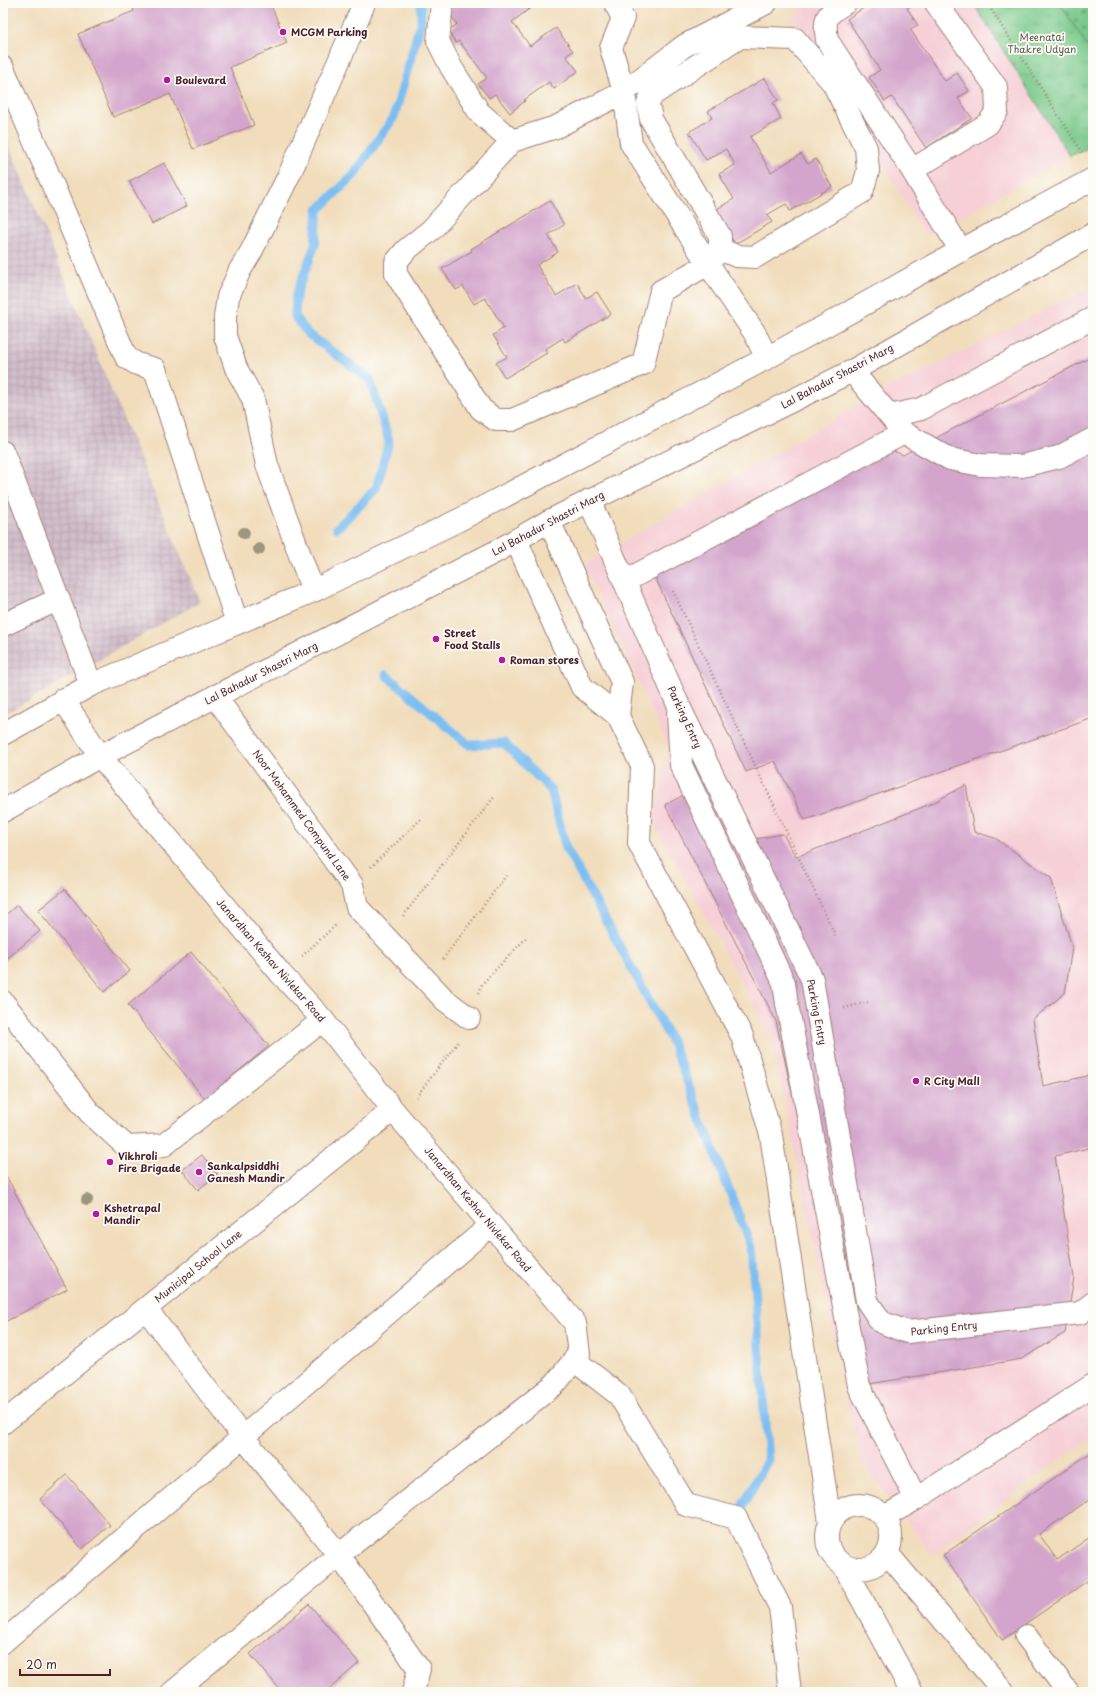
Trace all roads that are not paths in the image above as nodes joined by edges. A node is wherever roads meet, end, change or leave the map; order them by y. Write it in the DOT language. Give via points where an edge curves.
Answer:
graph roads {
  1 [pos="363,3"];
  2 [pos="442,3"];
  3 [pos="615,3"];
  4 [pos="766,3"];
  5 [pos="844,3"];
  6 [pos="936,3"];
  7 [pos="3,68"];
  8 [pos="624,92"];
  9 [pos="512,141"];
  10 [pos="912,170"];
  11 [pos="1093,179"];
  12 [pos="1093,234"];
  13 [pos="961,250"];
  14 [pos="714,257"];
  15 [pos="1093,318"];
  16 [pos="767,358"];
  17 [pos="852,370"];
  18 [pos="890,416"];
  19 [pos="904,433"];
  20 [pos="1093,439"];
  21 [pos="3,452"];
  22 [pos="589,500"];
  23 [pos="549,521"];
  24 [pos="516,540"];
  25 [pos="625,581"];
  26 [pos="314,590"];
  27 [pos="59,599"];
  28 [pos="237,623"];
  29 [pos="3,625"];
  30 [pos="91,684"];
  31 [pos="216,696"];
  32 [pos="63,699"];
  33 [pos="677,702"];
  34 [pos="618,716"];
  35 [pos="3,734"];
  36 [pos="100,756"];
  37 [pos="3,811"];
  38 [pos="3,1002"];
  39 [pos="469,1018"];
  40 [pos="323,1020"];
  41 [pos="393,1110"];
  42 [pos="491,1224"];
  43 [pos="1093,1303"];
  44 [pos="146,1309"];
  45 [pos="574,1360"];
  46 [pos="1093,1385"];
  47 [pos="3,1423"];
  48 [pos="243,1437"];
  49 [pos="916,1499"];
  50 [pos="884,1517"];
  51 [pos="830,1522"];
  52 [pos="888,1553"];
  53 [pos="339,1555"];
  54 [pos="844,1566"];
  55 [pos="1026,1636"];
  56 [pos="3,1642"];
  57 [pos="173,1692"];
  58 [pos="413,1692"];
  59 [pos="790,1692"];
  60 [pos="912,1692"];
  61 [pos="1004,1692"];
  62 [pos="1068,1692"];
  1 -- 26 [label="street" via="290,173 228,297 225,317 225,336 236,368 252,399 267,465"];
  2 -- 9 [label="street" via="438,41 451,67 479,112"];
  3 -- 8 [label="street" via="623,18 611,48"];
  4 -- 8 [label="street" via="684,46"];
  5 -- 10 [label="street" via="830,12 825,24 827,40"];
  6 -- 10 [label="street" via="996,87 997,111 988,124"];
  7 -- 28 [label="street" via="126,357 137,364 155,369"];
  8 -- 9 [label="street" via="556,127"];
  8 -- 14 [label="street" via="631,143"];
  9 -- 14 [label="street" via="431,230 406,250 396,262 396,274 481,409 496,420 512,420 643,364 661,291"];
  10 -- 13 [label="street"];
  11 -- 13 [label="street"];
  12 -- 17 [label="street, Lal Bahadur Shastri Marg"];
  13 -- 16 [label="street"];
  14 -- 14 [label="street" via="755,257 862,192 868,171 866,148 833,83 795,40 740,37 652,95 648,104 651,119 720,236"];
  14 -- 16 [label="street"];
  15 -- 18 [label="street" via="921,409"];
  16 -- 26 [label="street" via="459,520"];
  17 -- 18 [label="street"];
  17 -- 22 [label="street, Lal Bahadur Shastri Marg"];
  18 -- 19 [label="street"];
  19 -- 20 [label="street" via="950,459 981,465 1022,466 1058,457"];
  19 -- 25 [label="street"];
  21 -- 27 [label="street"];
  22 -- 23 [label="street, Lal Bahadur Shastri Marg"];
  22 -- 25 [label="street, Parking Entry"];
  23 -- 24 [label="street, Lal Bahadur Shastri Marg"];
  23 -- 34 [label="street" via="622,682"];
  24 -- 31 [label="street, Lal Bahadur Shastri Marg"];
  24 -- 34 [label="street" via="582,687"];
  25 -- 33 [label="street, Parking Entry"];
  26 -- 28 [label="street"];
  27 -- 29 [label="street"];
  27 -- 30 [label="street"];
  28 -- 30 [label="street"];
  30 -- 32 [label="street"];
  31 -- 36 [label="street, Lal Bahadur Shastri Marg"];
  31 -- 39 [label="street, Noor Mohammed Compund Lane" via="352,885 356,907 445,1000"];
  32 -- 35 [label="street"];
  32 -- 36 [label="street, Janardhan Keshav Nivlekar Road"];
  33 -- 43 [label="street, Parking Entry" via="812,979 866,1301 881,1322 907,1332 1080,1313"];
  33 -- 49 [label="street, bridge" via="681,765 784,983 859,1386"];
  34 -- 51 [label="street" via="642,766 639,843 742,1036 771,1135"];
  36 -- 37 [label="street, Lal Bahadur Shastri Marg"];
  36 -- 40 [label="street, Janardhan Keshav Nivlekar Road" via="281,974"];
  38 -- 40 [label="street" via="90,1113 127,1147 164,1145"];
  40 -- 41 [label="street, Janardhan Keshav Nivlekar Road"];
  41 -- 42 [label="street, Janardhan Keshav Nivlekar Road"];
  41 -- 44 [label="street, Municipal School Lane"];
  42 -- 45 [label="street, Janardhan Keshav Nivlekar Road" via="575,1323 579,1354"];
  42 -- 48 [label="street"];
  44 -- 47 [label="street, Municipal School Lane"];
  44 -- 48 [label="street"];
  45 -- 53 [label="street, Janardhan Keshav Nivlekar Road" via="555,1384"];
  45 -- 59 [label="street" via="620,1395 686,1505 736,1518 780,1607"];
  46 -- 49 [label="street"];
  48 -- 53 [label="street"];
  48 -- 56 [label="street"];
  49 -- 50 [label="street"];
  50 -- 51 [label="street" via="874,1509 862,1505 849,1506 838,1512"];
  50 -- 52 [label="street" via="890,1528 891,1541"];
  51 -- 54 [label="street" via="828,1546 834,1558"];
  52 -- 54 [label="street" via="880,1562 869,1568 856,1570"];
  52 -- 61 [label="street"];
  53 -- 57 [label="street, Janardhan Keshav Nivlekar Road"];
  53 -- 58 [label="street" via="419,1669"];
  54 -- 60 [label="street"];
  55 -- 62 [label="street"];
}
